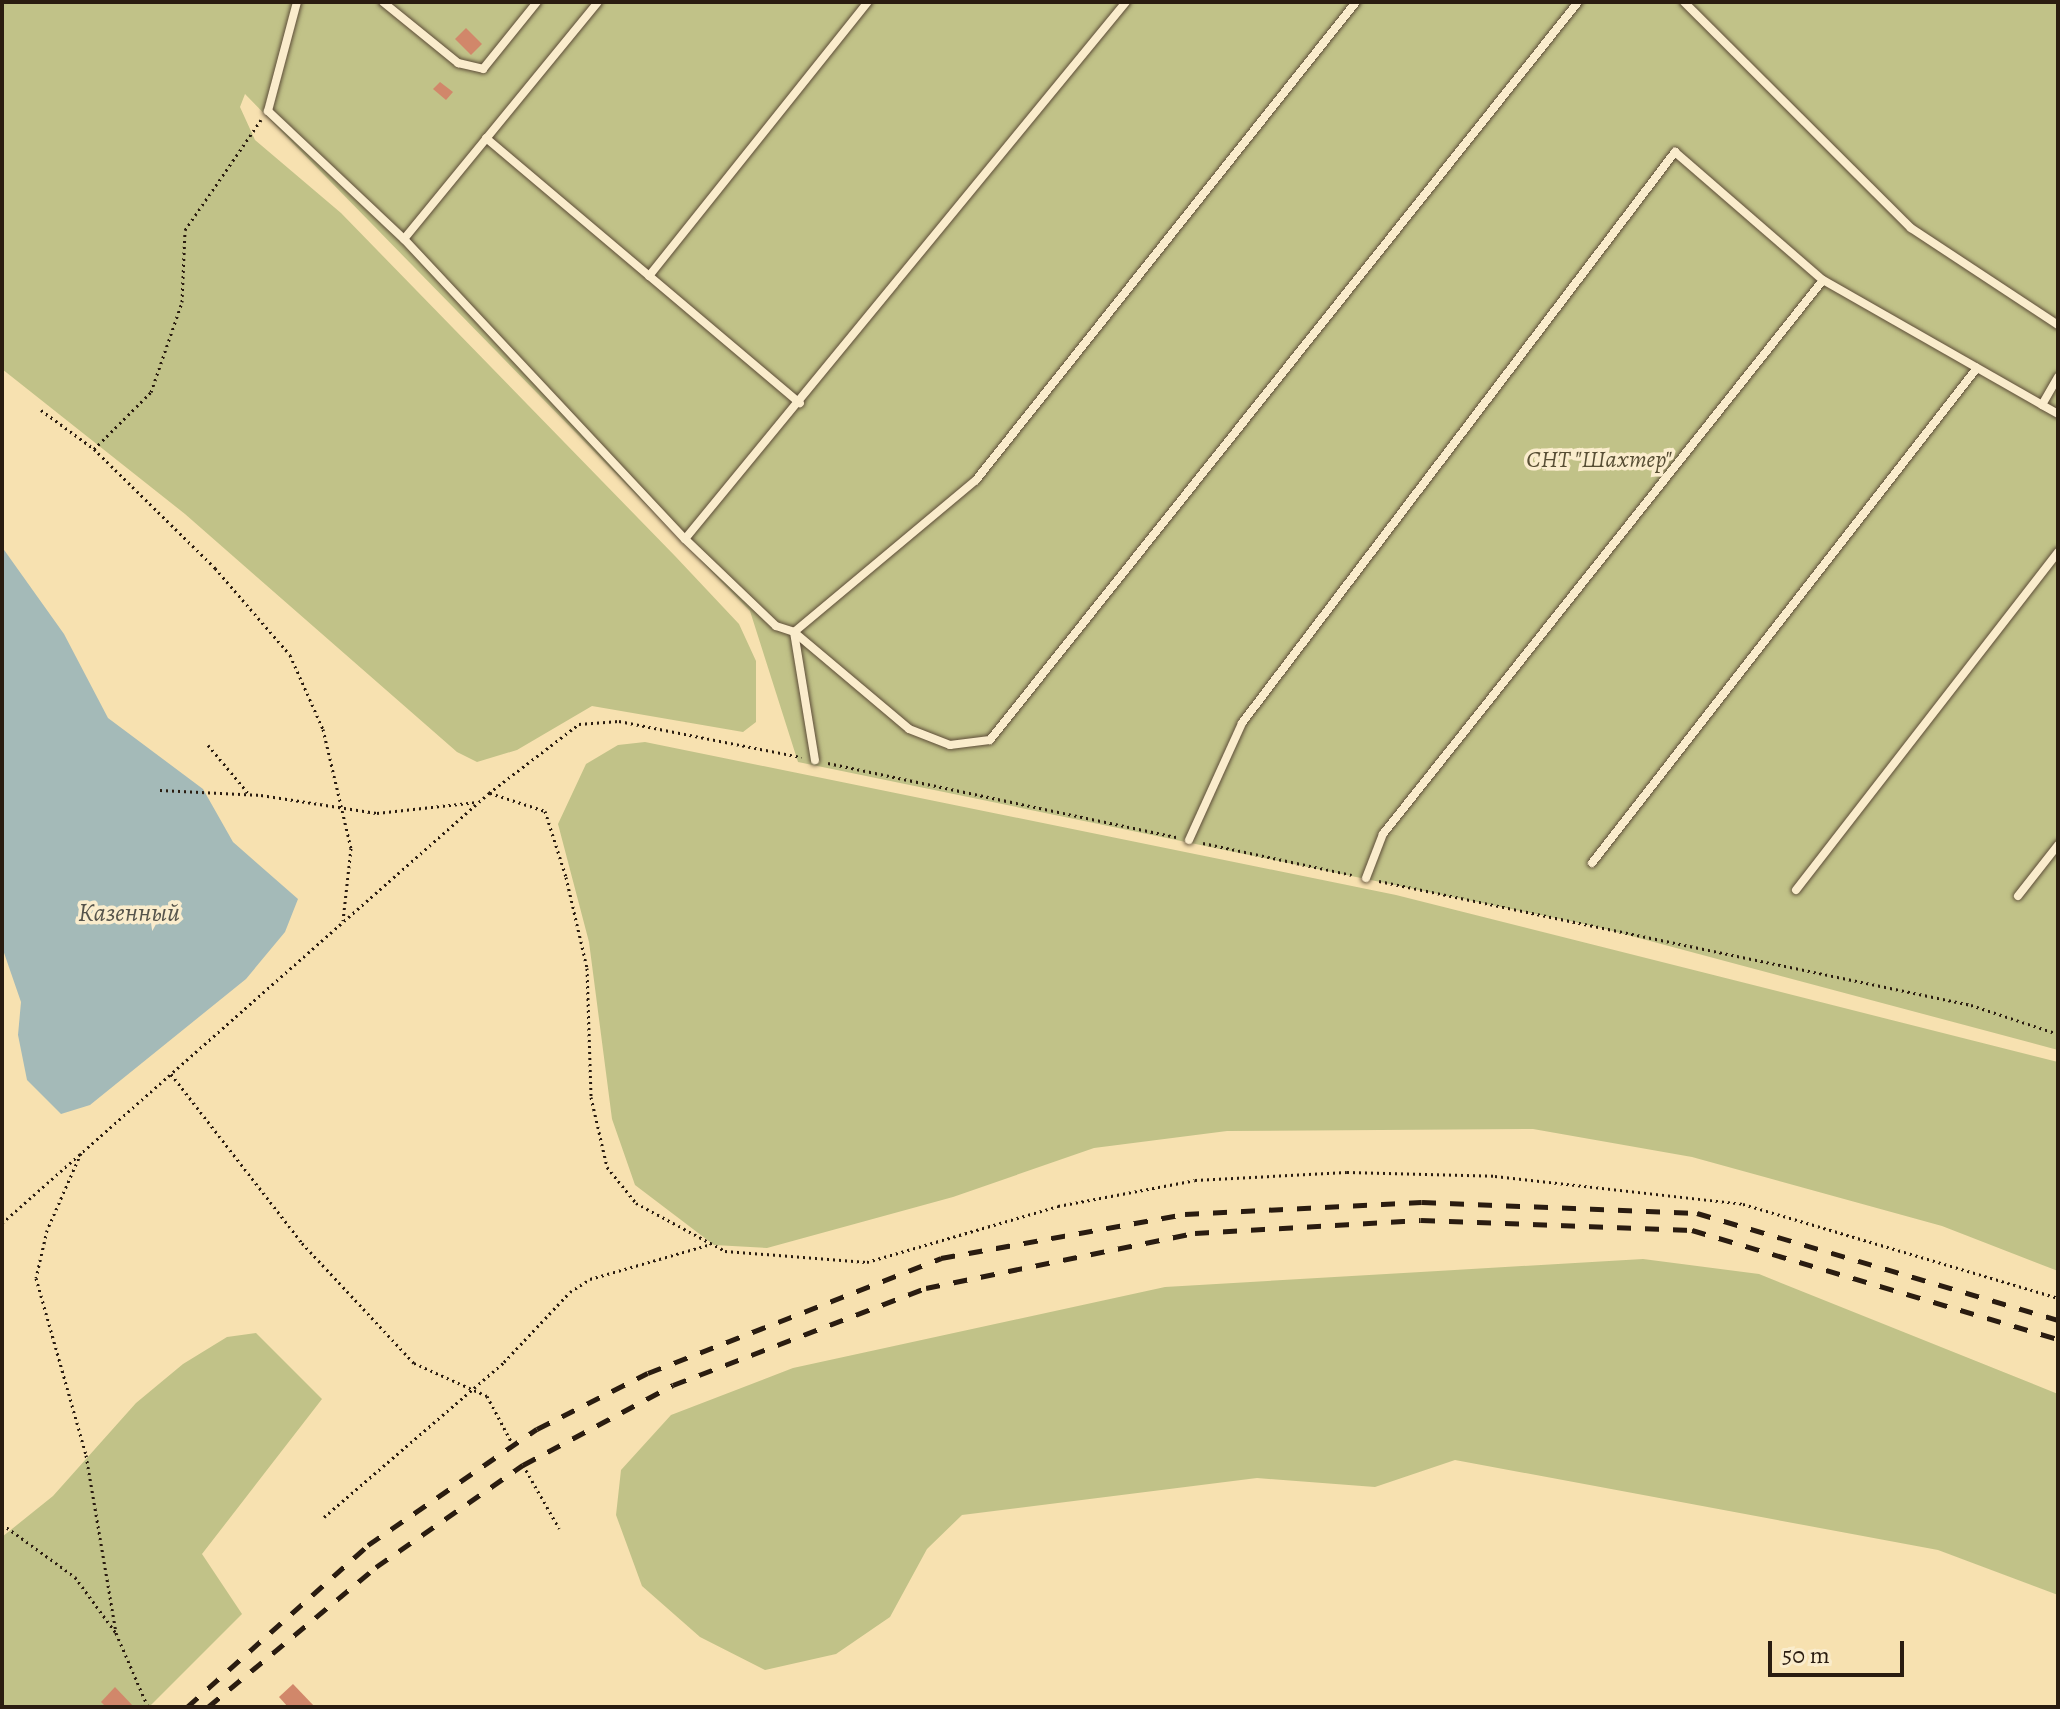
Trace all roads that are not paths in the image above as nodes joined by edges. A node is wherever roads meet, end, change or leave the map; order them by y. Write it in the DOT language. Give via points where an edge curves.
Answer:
graph roads {
  1 [pos="297,2"];
  2 [pos="383,2"];
  3 [pos="537,2"];
  4 [pos="598,2"];
  5 [pos="868,2"];
  6 [pos="1126,2"];
  7 [pos="1356,2"];
  8 [pos="1578,2"];
  9 [pos="1684,2"];
  10 [pos="486,138"];
  11 [pos="404,239"];
  12 [pos="649,276"];
  13 [pos="1823,280"];
  14 [pos="2058,325"];
  15 [pos="1977,368"];
  16 [pos="2058,377"];
  17 [pos="800,403"];
  18 [pos="2042,405"];
  19 [pos="2058,414"];
  20 [pos="685,539"];
  21 [pos="2058,552"];
  22 [pos="794,632"];
  23 [pos="815,760"];
  24 [pos="1189,840"];
  25 [pos="2058,845"];
  26 [pos="1592,863"];
  27 [pos="1366,878"];
  28 [pos="1796,890"];
  29 [pos="2018,896"];
  1 -- 11 [label="lane" via="268,111"];
  2 -- 3 [label="lane" via="458,63 483,69"];
  4 -- 10 [label="lane"];
  5 -- 12 [label="lane"];
  6 -- 17 [label="lane"];
  7 -- 22 [label="lane" via="976,480"];
  8 -- 22 [label="lane" via="990,740 950,745 909,729"];
  9 -- 14 [label="lane" via="1911,228"];
  10 -- 11 [label="lane"];
  10 -- 12 [label="lane"];
  11 -- 20 [label="lane"];
  12 -- 17 [label="lane"];
  13 -- 15 [label="lane"];
  13 -- 24 [label="lane" via="1675,152 1242,723"];
  13 -- 27 [label="lane" via="1383,834"];
  15 -- 18 [label="lane"];
  15 -- 26 [label="lane"];
  16 -- 18 [label="lane"];
  17 -- 20 [label="lane"];
  18 -- 19 [label="lane"];
  20 -- 22 [label="lane" via="776,626"];
  21 -- 28 [label="lane"];
  22 -- 23 [label="lane"];
  25 -- 29 [label="lane"];
}
